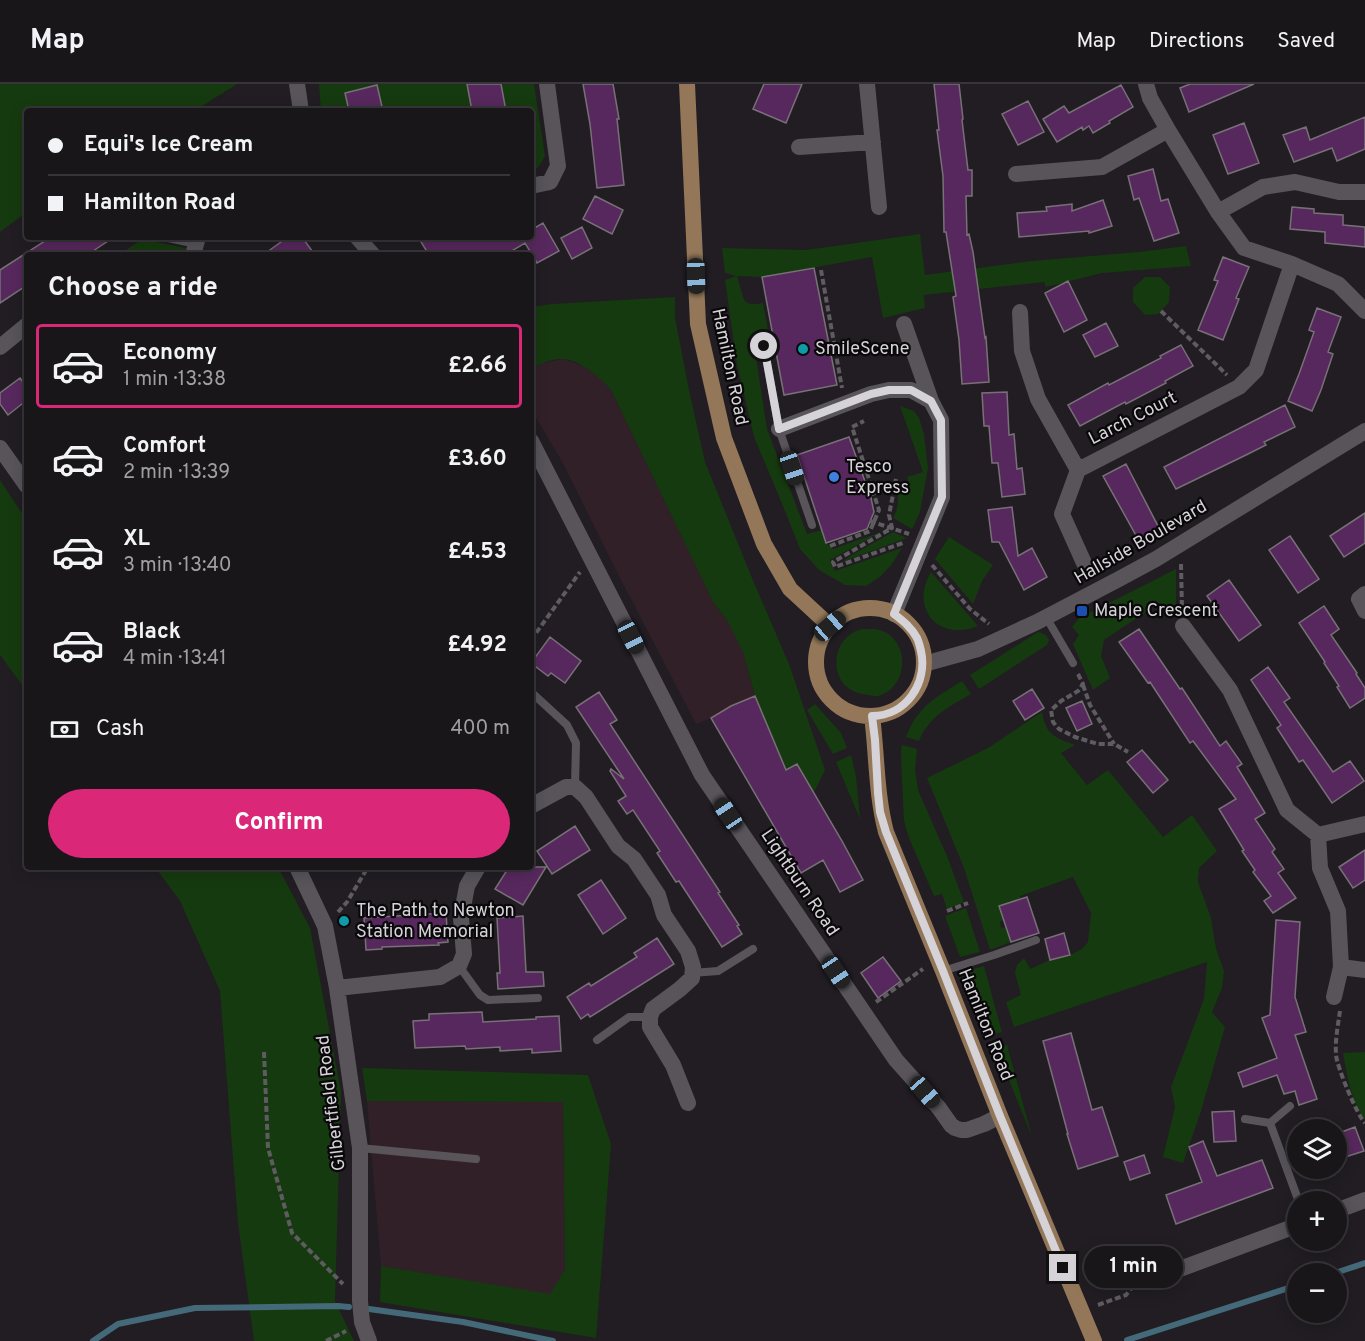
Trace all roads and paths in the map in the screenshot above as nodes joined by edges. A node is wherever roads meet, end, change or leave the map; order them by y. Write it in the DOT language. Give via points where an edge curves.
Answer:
graph roads {
  1 [pos="297,84"];
  2 [pos="546,84"];
  3 [pos="687,84"];
  4 [pos="867,84"];
  5 [pos="1146,84"];
  6 [pos="301,108"];
  7 [pos="1168,130"];
  8 [pos="873,142"];
  9 [pos="800,147"];
  10 [pos="1016,174"];
  11 [pos="534,185"];
  12 [pos="1365,192"];
  13 [pos="879,207"];
  14 [pos="1218,212"];
  15 [pos="176,240"];
  16 [pos="360,240"];
  17 [pos="196,245"];
  18 [pos="370,252"];
  19 [pos="1292,264"];
  20 [pos="821,270"];
  21 [pos="1161,310"];
  22 [pos="1365,311"];
  23 [pos="1020,312"];
  24 [pos="904,324"];
  25 [pos="24,327"];
  26 [pos="0,346"];
  27 [pos="764,346"];
  28 [pos="1239,387"];
  29 [pos="842,392"];
  30 [pos="931,401"];
  31 [pos="864,422"];
  32 [pos="779,429"];
  33 [pos="1365,431"];
  34 [pos="534,447"];
  35 [pos="0,448"];
  36 [pos="1078,470"];
  37 [pos="896,478"];
  38 [pos="24,482"];
  39 [pos="872,521"];
  40 [pos="812,525"];
  41 [pos="892,528"];
  42 [pos="907,533"];
  43 [pos="912,540"];
  44 [pos="830,546"];
  45 [pos="590,558"];
  46 [pos="931,563"];
  47 [pos="1084,563"];
  48 [pos="1181,563"];
  49 [pos="1365,594"];
  50 [pos="1365,611"];
  51 [pos="894,614"];
  52 [pos="1046,617"];
  53 [pos="990,625"];
  54 [pos="830,626"];
  55 [pos="1183,626"];
  56 [pos="534,636"];
  57 [pos="1072,663"];
  58 [pos="924,664"];
  59 [pos="1083,684"];
  60 [pos="534,695"];
  61 [pos="872,716"];
  62 [pos="1114,744"];
  63 [pos="1128,752"];
  64 [pos="575,787"];
  65 [pos="534,804"];
  66 [pos="1365,824"];
  67 [pos="1318,835"];
  68 [pos="298,870"];
  69 [pos="366,870"];
  70 [pos="476,870"];
  71 [pos="968,903"];
  72 [pos="947,911"];
  73 [pos="325,926"];
  74 [pos="1036,939"];
  75 [pos="753,949"];
  76 [pos="940,965"];
  77 [pos="459,966"];
  78 [pos="1341,967"];
  79 [pos="1365,970"];
  80 [pos="692,973"];
  81 [pos="337,988"];
  82 [pos="538,998"];
  83 [pos="1334,998"];
  84 [pos="863,1011"];
  85 [pos="650,1017"];
  86 [pos="597,1040"];
  87 [pos="264,1052"];
  88 [pos="688,1103"];
  89 [pos="1290,1106"];
  90 [pos="1000,1116"];
  91 [pos="1245,1119"];
  92 [pos="1365,1123"];
  93 [pos="1270,1124"];
  94 [pos="360,1148"];
  95 [pos="476,1159"];
  96 [pos="1295,1191"];
  97 [pos="1365,1200"];
  98 [pos="1347,1207"];
  99 [pos="1287,1229"];
  100 [pos="1154,1279"];
  101 [pos="360,1301"];
  102 [pos="1081,1311"];
  103 [pos="369,1341"];
  104 [pos="1094,1341"];
  1 -- 6 [label="street"];
  2 -- 11 [label="street" via="558,166 550,182"];
  3 -- 54 [label="main road, Hamilton Road" via="698,324 724,438 764,544 790,589"];
  4 -- 8 [label="street"];
  5 -- 7 [label="street"];
  7 -- 10 [label="street" via="1102,167"];
  7 -- 14 [label="street"];
  8 -- 9 [label="street"];
  8 -- 13 [label="street"];
  12 -- 14 [label="street" via="1339,192 1295,182 1263,187"];
  14 -- 19 [label="street" via="1244,248"];
  15 -- 17 [label="lane"];
  16 -- 18 [label="street"];
  19 -- 22 [label="street" via="1338,284"];
  19 -- 28 [label="street, Larch Court" via="1256,370"];
  20 -- 29 [label="path"];
  21 -- 28 [label="path"];
  23 -- 36 [label="street, Larch Court" via="1022,351 1038,399"];
  24 -- 30 [label="street"];
  25 -- 26 [label="street"];
  27 -- 32 [label="lane"];
  28 -- 36 [label="street, Larch Court"];
  30 -- 32 [label="street" via="911,390 889,390"];
  30 -- 51 [label="street" via="941,420 942,497"];
  31 -- 39 [label="path" via="852,427 879,510"];
  32 -- 40 [label="lane"];
  33 -- 52 [label="street, Hallside Boulevard" via="1156,559"];
  34 -- 45 [label="street, Lightburn Road"];
  35 -- 38 [label="street"];
  36 -- 47 [label="street" via="1062,514"];
  37 -- 41 [label="path" via="889,516"];
  39 -- 41 [label="path"];
  39 -- 44 [label="path" via="870,531"];
  41 -- 42 [label="path"];
  41 -- 43 [label="path" via="833,562 835,567"];
  45 -- 56 [label="path"];
  45 -- 84 [label="street, Lightburn Road" via="702,775"];
  46 -- 53 [label="path" via="970,609"];
  48 -- 55 [label="path"];
  49 -- 50 [label="street" via="1359,598"];
  51 -- 54 [label="main road" via="877,608 859,610 843,614"];
  51 -- 58 [label="main road" via="918,639"];
  52 -- 57 [label="lane"];
  52 -- 58 [label="street, Hallside Boulevard" via="978,649"];
  54 -- 61 [label="main road" via="820,642 816,662 819,683 832,702 850,712"];
  55 -- 67 [label="street" via="1230,690 1287,810"];
  57 -- 59 [label="path"];
  58 -- 61 [label="main road" via="917,690 904,705 892,713"];
  59 -- 62 [label="path" via="1090,705"];
  59 -- 62 [label="path" via="1051,710 1053,722 1075,737"];
  60 -- 64 [label="lane" via="567,725 576,743"];
  61 -- 76 [label="main road, Hamilton Road" via="880,812"];
  62 -- 63 [label="path"];
  64 -- 65 [label="street" via="566,787"];
  64 -- 80 [label="street" via="658,895 664,915 688,951"];
  66 -- 67 [label="street"];
  67 -- 78 [label="street" via="1320,868 1338,911"];
  68 -- 73 [label="street, Gilbertfield Road"];
  69 -- 73 [label="path" via="347,902"];
  70 -- 77 [label="street" via="467,886 461,918 464,954"];
  71 -- 72 [label="path"];
  73 -- 81 [label="street, Gilbertfield Road"];
  74 -- 76 [label="lane" via="994,955"];
  75 -- 80 [label="lane" via="718,971"];
  76 -- 84 [label="path"];
  76 -- 90 [label="main road, Hamilton Road"];
  77 -- 81 [label="street" via="440,977"];
  77 -- 82 [label="lane" via="488,1000"];
  78 -- 79 [label="street"];
  78 -- 83 [label="street"];
  80 -- 85 [label="street" via="692,978 653,1009"];
  81 -- 94 [label="street, Gilbertfield Road"];
  83 -- 92 [label="path" via="1340,1006 1336,1056 1355,1109"];
  84 -- 90 [label="street, Lightburn Road" via="896,1060 951,1125 961,1130 975,1128"];
  85 -- 86 [label="lane" via="629,1017"];
  85 -- 88 [label="street" via="650,1028 673,1065"];
  87 -- 101 [label="path" via="268,1148 292,1233"];
  89 -- 93 [label="lane"];
  90 -- 102 [label="main road, Hamilton Road"];
  91 -- 93 [label="lane"];
  93 -- 96 [label="lane"];
  94 -- 95 [label="lane"];
  94 -- 101 [label="street, Gilbertfield Road"];
  97 -- 98 [label="street"];
  99 -- 100 [label="street"];
  100 -- 102 [label="path" via="1133,1286 1126,1295"];
  101 -- 103 [label="street, Gilbertfield Road"];
  102 -- 104 [label="main road, Hamilton Road"];
}
